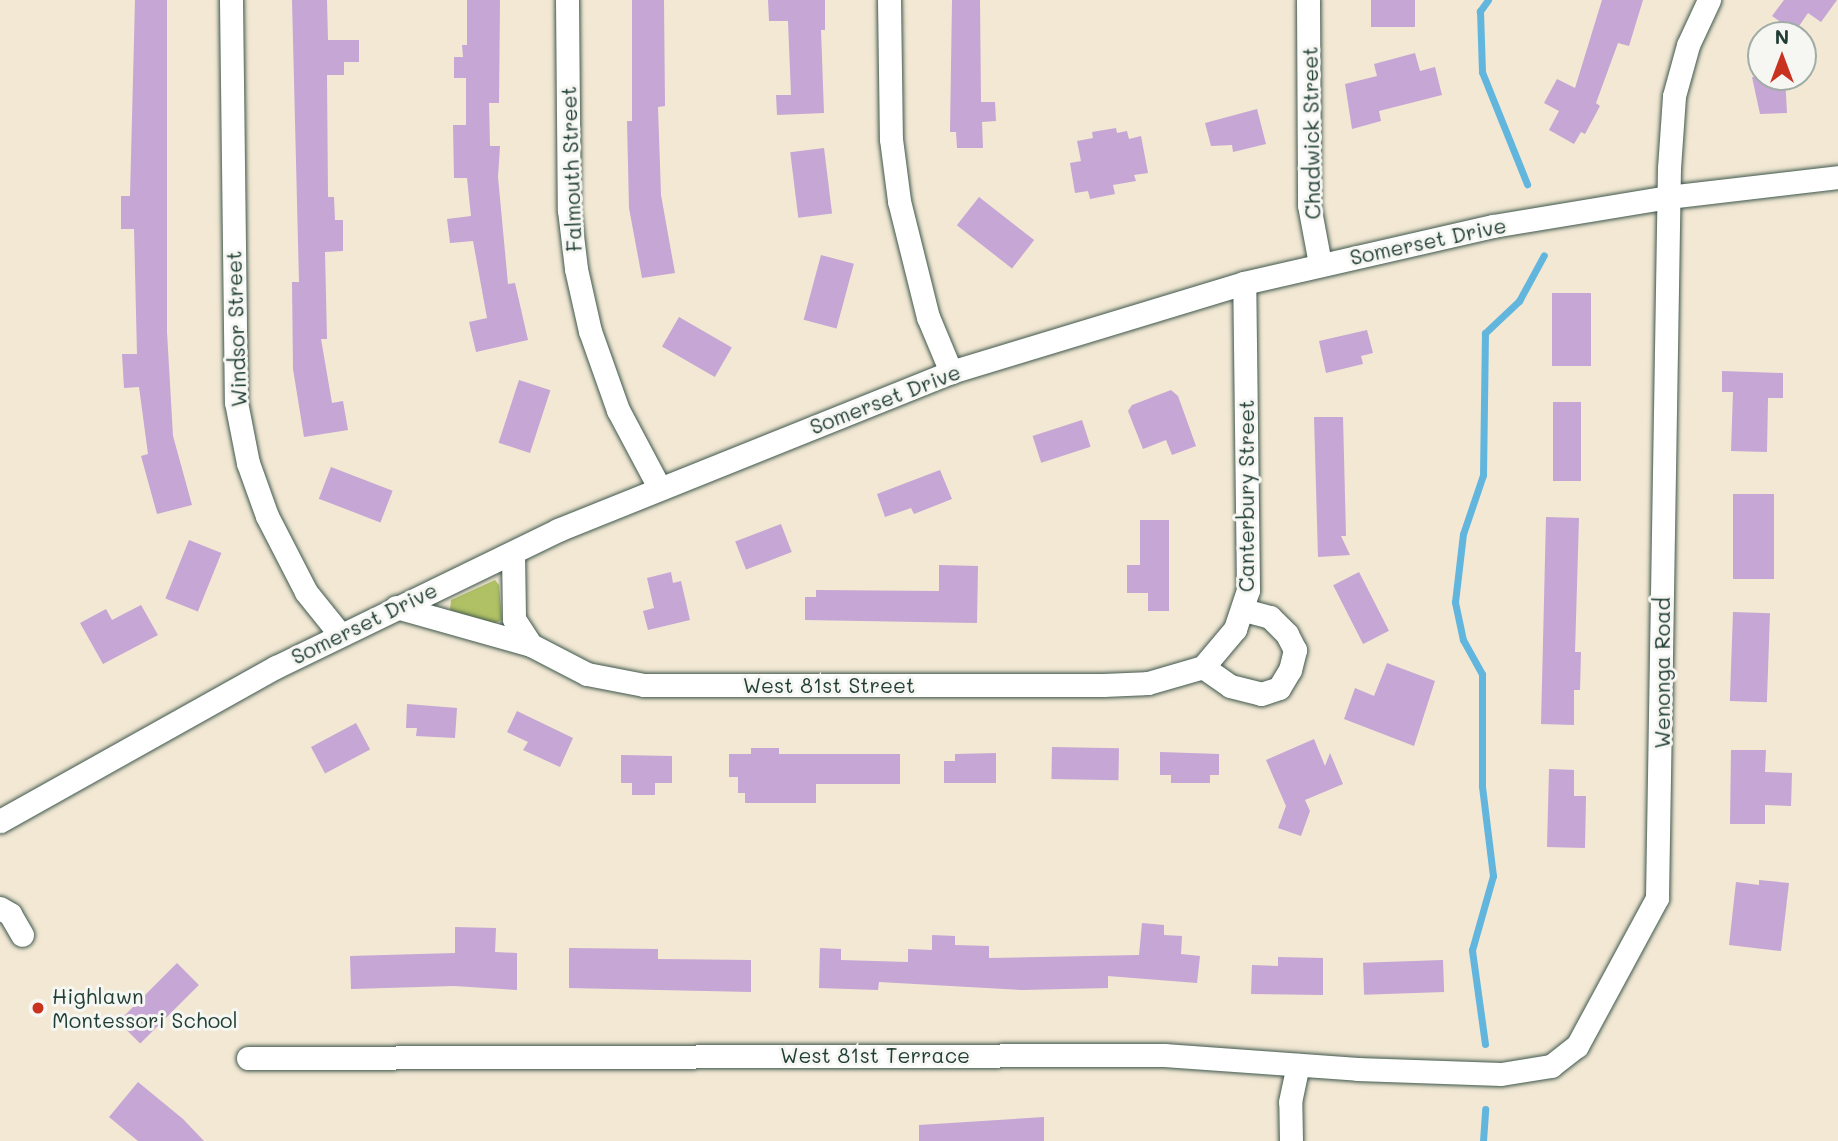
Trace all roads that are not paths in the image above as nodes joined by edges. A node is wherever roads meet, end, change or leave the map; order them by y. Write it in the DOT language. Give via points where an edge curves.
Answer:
graph roads {
  1 [pos="231,0"];
  2 [pos="567,0"];
  3 [pos="889,0"];
  4 [pos="1308,0"];
  5 [pos="1709,0"];
  6 [pos="1838,177"];
  7 [pos="1668,197"];
  8 [pos="1320,264"];
  9 [pos="1244,283"];
  10 [pos="951,372"];
  11 [pos="660,488"];
  12 [pos="513,553"];
  13 [pos="396,607"];
  14 [pos="1244,610"];
  15 [pos="340,634"];
  16 [pos="531,645"];
  17 [pos="1203,667"];
  18 [pos="0,821"];
  19 [pos="0,908"];
  20 [pos="22,935"];
  21 [pos="248,1058"];
  22 [pos="1298,1065"];
  23 [pos="1501,1074"];
  24 [pos="1291,1141"];
  1 -- 15 [label="street, Windsor Street" via="236,401 248,463 267,516 306,592"];
  2 -- 11 [label="street, Falmouth Street" via="569,209 576,269 590,331 618,410"];
  3 -- 10 [label="street" via="891,139 899,201 928,317"];
  4 -- 8 [label="street, Chadwick Street" via="1309,205"];
  5 -- 7 [label="street, Wenonga Road" via="1688,45 1674,96"];
  6 -- 7 [label="street, Somerset Drive"];
  7 -- 8 [label="street, Somerset Drive" via="1493,226"];
  7 -- 23 [label="street, Wenonga Road" via="1657,898 1577,1046 1551,1066"];
  8 -- 9 [label="street, Somerset Drive"];
  9 -- 10 [label="street, Somerset Drive"];
  9 -- 14 [label="street, Canterbury Street" via="1248,565"];
  10 -- 11 [label="street, Somerset Drive"];
  11 -- 12 [label="street, Somerset Drive"];
  12 -- 13 [label="street, Somerset Drive"];
  12 -- 16 [label="street" via="514,619"];
  13 -- 15 [label="street, Somerset Drive"];
  13 -- 16 [label="street, West 81st Street"];
  14 -- 17 [label="street, Canterbury Street" via="1235,629"];
  14 -- 17 [label="street" via="1270,617 1295,650 1279,688 1261,694 1230,686"];
  15 -- 18 [label="street, Somerset Drive" via="110,756"];
  16 -- 17 [label="street, West 81st Street" via="587,674 644,685 1135,683"];
  19 -- 20 [label="street" via="10,914"];
  21 -- 22 [label="street, West 81st Terrace" via="1164,1055"];
  22 -- 23 [label="street, West 81st Terrace"];
  22 -- 24 [label="street" via="1290,1102"];
}
